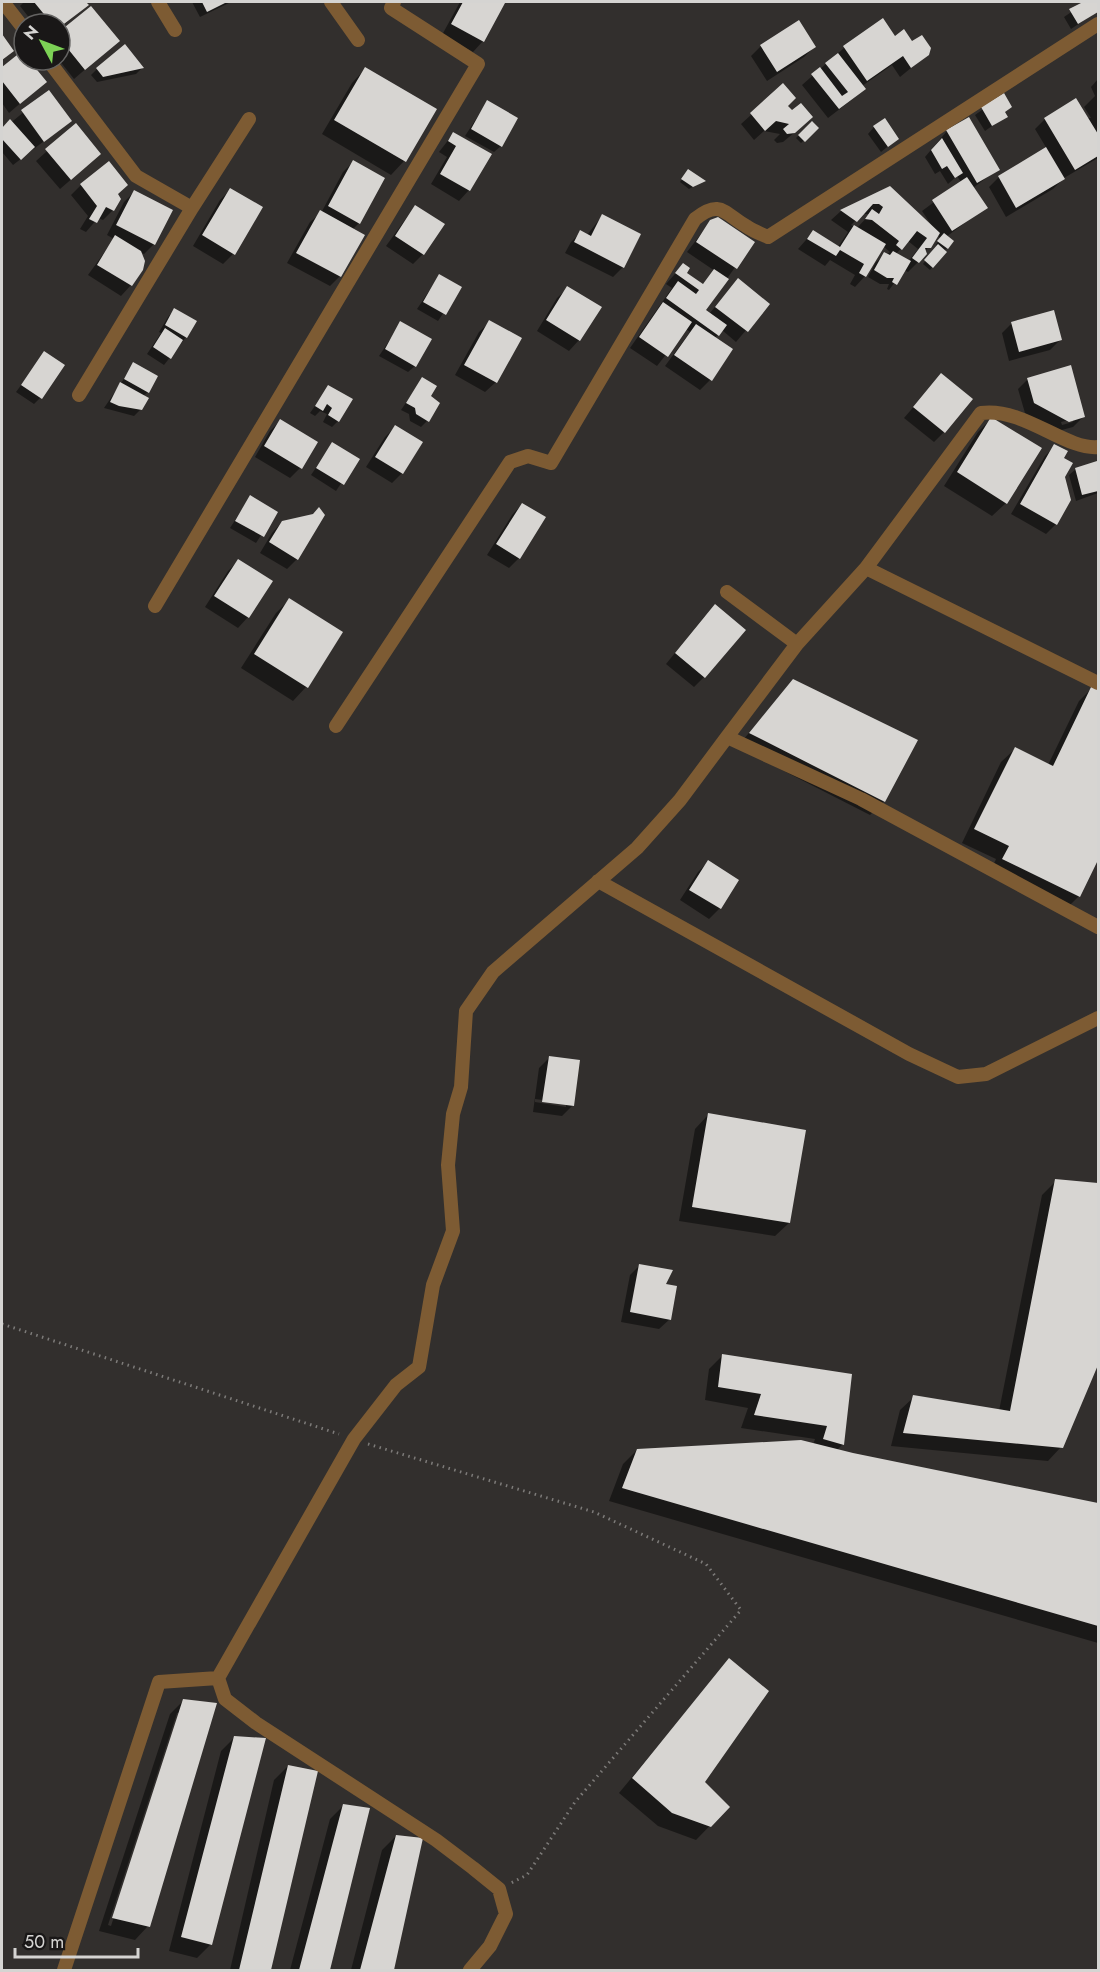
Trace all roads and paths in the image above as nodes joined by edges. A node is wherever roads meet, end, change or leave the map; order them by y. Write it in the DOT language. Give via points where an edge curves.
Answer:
graph roads {
  1 [pos="158,2"];
  2 [pos="332,2"];
  3 [pos="394,2"];
  4 [pos="1098,24"];
  5 [pos="175,30"];
  6 [pos="358,40"];
  7 [pos="57,72"];
  8 [pos="249,119"];
  9 [pos="192,208"];
  10 [pos="79,395"];
  11 [pos="1098,447"];
  12 [pos="866,568"];
  13 [pos="727,592"];
  14 [pos="154,606"];
  15 [pos="797,644"];
  16 [pos="1098,683"];
  17 [pos="336,726"];
  18 [pos="727,737"];
  19 [pos="598,881"];
  20 [pos="1098,927"];
  21 [pos="1098,1018"];
  22 [pos="2,1324"];
  23 [pos="354,1439"];
  24 [pos="218,1678"];
  25 [pos="499,1889"];
  26 [pos="64,1971"];
  27 [pos="470,1971"];
  1 -- 5 [label="street"];
  2 -- 6 [label="street"];
  3 -- 14 [label="street" via="391,8 409,22 478,64"];
  4 -- 17 [label="street" via="768,237 723,209 713,208 695,219 551,463 528,456 510,462"];
  7 -- 9 [label="street" via="136,176"];
  8 -- 9 [label="street"];
  9 -- 10 [label="street"];
  11 -- 12 [label="street" via="1083,445 997,411 981,412"];
  12 -- 15 [label="street"];
  12 -- 16 [label="street"];
  13 -- 15 [label="street"];
  15 -- 18 [label="street"];
  18 -- 19 [label="street" via="680,800 644,840"];
  18 -- 20 [label="street" via="861,799"];
  19 -- 21 [label="street" via="958,1077 986,1074"];
  19 -- 23 [label="street" via="493,972 466,1011 461,1087 453,1113 448,1165 453,1231 433,1286 419,1367 396,1385"];
  22 -- 23 [label="path"];
  23 -- 24 [label="street"];
  23 -- 25 [label="path" via="594,1512 706,1564 741,1610 574,1802 527,1875"];
  24 -- 25 [label="street" via="225,1699 436,1840"];
  24 -- 26 [label="street" via="159,1682"];
  25 -- 27 [label="street" via="506,1914 490,1946"];
}
